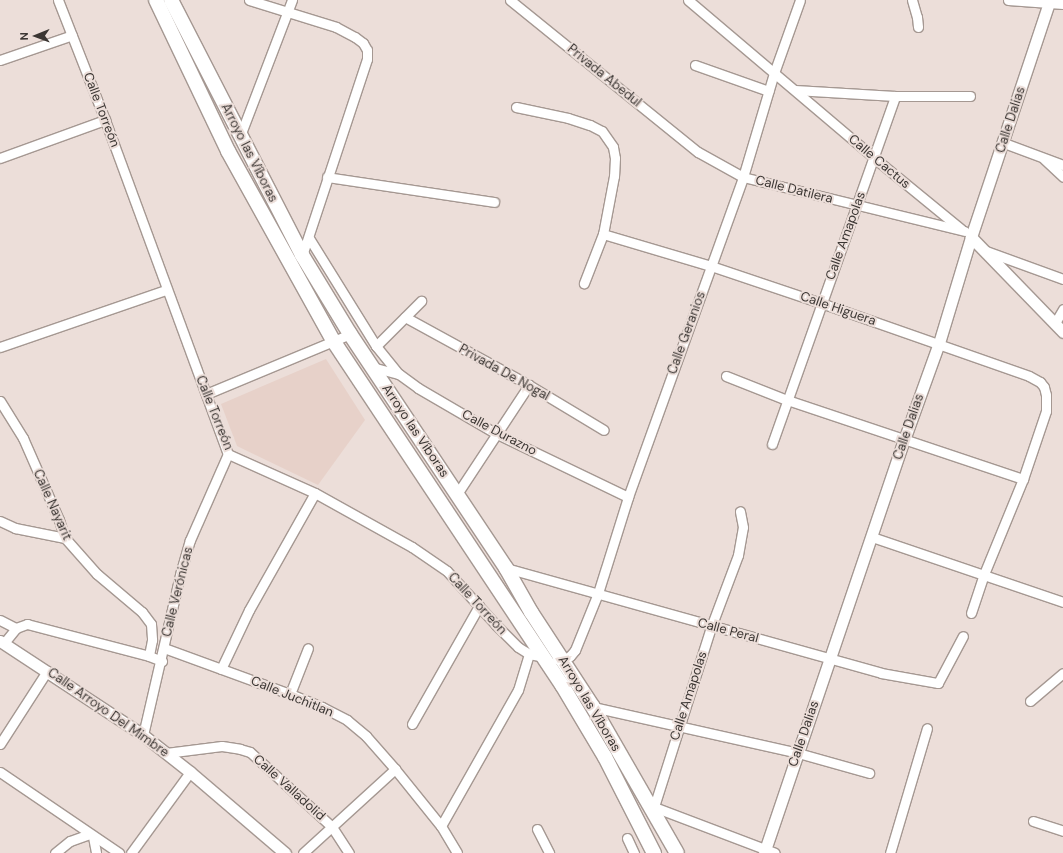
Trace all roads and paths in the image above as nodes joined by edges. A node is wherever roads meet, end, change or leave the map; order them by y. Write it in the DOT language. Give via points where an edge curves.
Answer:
graph roads {
  1 [pos="58,0"];
  2 [pos="156,0"];
  3 [pos="171,0"];
  4 [pos="249,0"];
  5 [pos="292,0"];
  6 [pos="510,0"];
  7 [pos="688,0"];
  8 [pos="800,0"];
  9 [pos="912,0"];
  10 [pos="1008,0"];
  11 [pos="1050,2"];
  12 [pos="1063,4"];
  13 [pos="287,13"];
  14 [pos="918,28"];
  15 [pos="72,35"];
  16 [pos="0,60"];
  17 [pos="695,65"];
  18 [pos="774,73"];
  19 [pos="795,90"];
  20 [pos="769,91"];
  21 [pos="895,96"];
  22 [pos="970,96"];
  23 [pos="516,106"];
  24 [pos="105,120"];
  25 [pos="240,136"];
  26 [pos="1004,143"];
  27 [pos="698,152"];
  28 [pos="873,157"];
  29 [pos="0,158"];
  30 [pos="1044,158"];
  31 [pos="1063,165"];
  32 [pos="327,177"];
  33 [pos="743,177"];
  34 [pos="1063,177"];
  35 [pos="494,202"];
  36 [pos="858,206"];
  37 [pos="603,234"];
  38 [pos="968,234"];
  39 [pos="309,238"];
  40 [pos="984,250"];
  41 [pos="302,255"];
  42 [pos="711,266"];
  43 [pos="1063,280"];
  44 [pos="584,283"];
  45 [pos="166,290"];
  46 [pos="421,301"];
  47 [pos="821,303"];
  48 [pos="1063,309"];
  49 [pos="405,317"];
  50 [pos="1055,324"];
  51 [pos="1063,332"];
  52 [pos="350,334"];
  53 [pos="334,342"];
  54 [pos="939,344"];
  55 [pos="376,346"];
  56 [pos="0,347"];
  57 [pos="372,367"];
  58 [pos="399,374"];
  59 [pos="726,376"];
  60 [pos="529,385"];
  61 [pos="206,394"];
  62 [pos="787,400"];
  63 [pos="0,401"];
  64 [pos="604,430"];
  65 [pos="497,434"];
  66 [pos="904,440"];
  67 [pos="772,444"];
  68 [pos="228,454"];
  69 [pos="1023,479"];
  70 [pos="315,493"];
  71 [pos="457,494"];
  72 [pos="628,497"];
  73 [pos="740,511"];
  74 [pos="0,522"];
  75 [pos="872,537"];
  76 [pos="65,538"];
  77 [pos="506,568"];
  78 [pos="984,574"];
  79 [pos="598,593"];
  80 [pos="1063,602"];
  81 [pos="479,606"];
  82 [pos="971,613"];
  83 [pos="0,620"];
  84 [pos="711,627"];
  85 [pos="16,628"];
  86 [pos="963,636"];
  87 [pos="2,642"];
  88 [pos="164,648"];
  89 [pos="308,648"];
  90 [pos="529,654"];
  91 [pos="149,656"];
  92 [pos="544,657"];
  93 [pos="830,658"];
  94 [pos="563,660"];
  95 [pos="162,661"];
  96 [pos="221,669"];
  97 [pos="47,671"];
  98 [pos="1063,672"];
  99 [pos="290,694"];
  100 [pos="1030,701"];
  101 [pos="593,707"];
  102 [pos="412,724"];
  103 [pos="679,726"];
  104 [pos="927,728"];
  105 [pos="143,735"];
  106 [pos="0,744"];
  107 [pos="166,753"];
  108 [pos="798,753"];
  109 [pos="395,769"];
  110 [pos="0,772"];
  111 [pos="190,772"];
  112 [pos="869,773"];
  113 [pos="653,810"];
  114 [pos="1033,820"];
  115 [pos="441,826"];
  116 [pos="332,827"];
  117 [pos="536,829"];
  118 [pos="1063,831"];
  119 [pos="91,835"];
  120 [pos="627,838"];
  121 [pos="768,852"];
  122 [pos="55,853"];
  123 [pos="96,853"];
  124 [pos="119,853"];
  125 [pos="131,853"];
  126 [pos="285,853"];
  127 [pos="303,853"];
  128 [pos="349,853"];
  129 [pos="456,853"];
  130 [pos="549,853"];
  131 [pos="634,853"];
  132 [pos="654,853"];
  133 [pos="677,853"];
  134 [pos="890,853"];
  1 -- 15 [label="street, Calle Torreón"];
  2 -- 53 [label="main road, Arroyo las Víboras" via="228,152"];
  3 -- 25 [label="main road, Arroyo las Víboras"];
  4 -- 13 [label="street"];
  5 -- 13 [label="street"];
  6 -- 27 [label="street, Privada Abedul"];
  7 -- 18 [label="street, Calle Cactus"];
  8 -- 18 [label="street, Calle Geranios"];
  9 -- 14 [label="street" via="918,17"];
  10 -- 11 [label="street"];
  11 -- 12 [label="street"];
  11 -- 26 [label="street, Calle Dalias"];
  13 -- 25 [label="street"];
  13 -- 32 [label="street" via="336,27 355,37 367,50 367,59"];
  15 -- 16 [label="street"];
  15 -- 24 [label="street, Calle Torreón"];
  17 -- 20 [label="street"];
  18 -- 19 [label="street, Calle Cactus"];
  18 -- 20 [label="street, Calle Geranios"];
  19 -- 21 [label="street"];
  19 -- 28 [label="street, Calle Cactus"];
  20 -- 33 [label="street, Calle Geranios"];
  21 -- 22 [label="street"];
  21 -- 28 [label="street, Calle Amapolas"];
  23 -- 37 [label="street" via="590,125 602,131 610,140 616,158"];
  24 -- 29 [label="street"];
  24 -- 45 [label="street, Calle Torreón"];
  25 -- 41 [label="main road, Arroyo las Víboras"];
  26 -- 30 [label="street"];
  26 -- 38 [label="street, Calle Dalias"];
  27 -- 33 [label="street, Calle Datilera"];
  28 -- 36 [label="street, Calle Amapolas"];
  28 -- 38 [label="street, Calle Cactus"];
  30 -- 31 [label="street"];
  30 -- 34 [label="street"];
  32 -- 35 [label="street"];
  32 -- 39 [label="street"];
  33 -- 36 [label="street, Calle Datilera"];
  33 -- 42 [label="street, Calle Geranios"];
  36 -- 38 [label="street, Calle Datilera"];
  36 -- 47 [label="street, Calle Amapolas"];
  37 -- 42 [label="street, Calle Higuera"];
  37 -- 44 [label="street"];
  38 -- 40 [label="street, Calle Cactus"];
  38 -- 54 [label="street, Calle Dalias"];
  39 -- 41 [label="street"];
  39 -- 55 [label="street"];
  40 -- 43 [label="street"];
  40 -- 50 [label="street, Calle Cactus"];
  41 -- 52 [label="main road, Arroyo las Víboras"];
  42 -- 47 [label="street, Calle Higuera"];
  42 -- 72 [label="street, Calle Geranios"];
  45 -- 56 [label="street"];
  45 -- 61 [label="street, Calle Torreón"];
  46 -- 49 [label="street"];
  47 -- 54 [label="street, Calle Higuera"];
  47 -- 62 [label="street, Calle Amapolas"];
  48 -- 50 [label="street"];
  49 -- 55 [label="street"];
  49 -- 60 [label="street, Privada De Nogal"];
  50 -- 51 [label="street, Calle Cactus"];
  52 -- 53 [label="street"];
  52 -- 57 [label="main road, Arroyo las Víboras"];
  53 -- 61 [label="street"];
  53 -- 92 [label="main road, Arroyo las Víboras"];
  54 -- 66 [label="street, Calle Dalias"];
  54 -- 69 [label="street, Calle Higuera" via="1029,376 1044,387 1046,411"];
  55 -- 58 [label="street"];
  57 -- 58 [label="street, Calle Durazno"];
  57 -- 71 [label="main road, Arroyo las Víboras"];
  58 -- 65 [label="street, Calle Durazno" via="418,388"];
  59 -- 62 [label="street"];
  60 -- 64 [label="street, Privada De Nogal"];
  60 -- 65 [label="street"];
  61 -- 68 [label="street, Calle Torreón"];
  62 -- 66 [label="street"];
  62 -- 67 [label="street, Calle Amapolas"];
  63 -- 76 [label="street, Calle Nayarit" via="22,438"];
  65 -- 71 [label="street"];
  65 -- 72 [label="street, Calle Durazno"];
  66 -- 69 [label="street"];
  66 -- 75 [label="street, Calle Dalias"];
  68 -- 70 [label="street, Calle Torreón"];
  68 -- 88 [label="street, Calle Verónicas" via="190,540"];
  69 -- 78 [label="street"];
  70 -- 81 [label="street, Calle Torreón" via="430,558 447,571"];
  70 -- 96 [label="street" via="249,610"];
  71 -- 77 [label="main road, Arroyo las Víboras"];
  72 -- 79 [label="street, Calle Geranios"];
  73 -- 84 [label="street, Calle Amapolas" via="743,527 738,555"];
  74 -- 76 [label="street" via="15,528"];
  75 -- 78 [label="street"];
  75 -- 93 [label="street, Calle Dalias"];
  76 -- 91 [label="street, Calle Nayarit" via="97,574 142,612 151,624"];
  77 -- 79 [label="street, Calle Peral"];
  77 -- 94 [label="main road, Arroyo las Víboras"];
  78 -- 80 [label="street"];
  78 -- 82 [label="street"];
  79 -- 84 [label="street, Calle Peral"];
  79 -- 94 [label="street, Calle Geranios" via="575,650"];
  81 -- 90 [label="street, Calle Torreón"];
  81 -- 102 [label="street"];
  83 -- 85 [label="street"];
  84 -- 93 [label="street, Calle Peral"];
  84 -- 103 [label="street, Calle Amapolas"];
  85 -- 87 [label="street"];
  85 -- 91 [label="street" via="27,624"];
  86 -- 93 [label="street, Calle Peral" via="938,684 881,673"];
  87 -- 97 [label="street, Calle Arroyo Del Mimbre"];
  88 -- 95 [label="street, Calle Verónicas"];
  88 -- 96 [label="street, Calle Juchitlan"];
  89 -- 99 [label="street"];
  90 -- 92 [label="street, Calle Torreón"];
  90 -- 115 [label="street" via="518,690"];
  91 -- 95 [label="street"];
  92 -- 94 [label="street, Calle Torreón"];
  92 -- 132 [label="main road, Arroyo las Víboras" via="605,757"];
  93 -- 108 [label="street, Calle Dalias"];
  94 -- 101 [label="main road, Arroyo las Víboras"];
  95 -- 105 [label="street, Calle Verónicas"];
  96 -- 99 [label="street, Calle Juchitlan"];
  97 -- 105 [label="street, Calle Arroyo Del Mimbre"];
  97 -- 106 [label="street"];
  98 -- 100 [label="street"];
  99 -- 109 [label="street, Calle Juchitlan" via="347,720 366,736"];
  101 -- 103 [label="street"];
  101 -- 113 [label="main road, Arroyo las Víboras"];
  103 -- 108 [label="street"];
  103 -- 113 [label="street, Calle Amapolas"];
  104 -- 134 [label="street"];
  105 -- 107 [label="street, Calle Arroyo Del Mimbre"];
  107 -- 111 [label="street, Calle Arroyo Del Mimbre"];
  107 -- 116 [label="street, Calle Valladolid" via="222,746 250,752"];
  108 -- 112 [label="street"];
  108 -- 121 [label="street, Calle Dalias"];
  109 -- 115 [label="street, Calle Juchitlan"];
  109 -- 116 [label="street"];
  110 -- 119 [label="street"];
  111 -- 125 [label="street"];
  111 -- 126 [label="street, Calle Arroyo Del Mimbre"];
  113 -- 121 [label="street"];
  113 -- 133 [label="main road, Arroyo las Víboras"];
  114 -- 118 [label="street"];
  115 -- 129 [label="street, Calle Juchitlan"];
  116 -- 127 [label="street"];
  116 -- 128 [label="street, Calle Valladolid"];
  117 -- 130 [label="street"];
  119 -- 122 [label="street" via="70,841"];
  119 -- 123 [label="street"];
  119 -- 124 [label="street"];
  120 -- 131 [label="street"];
}
